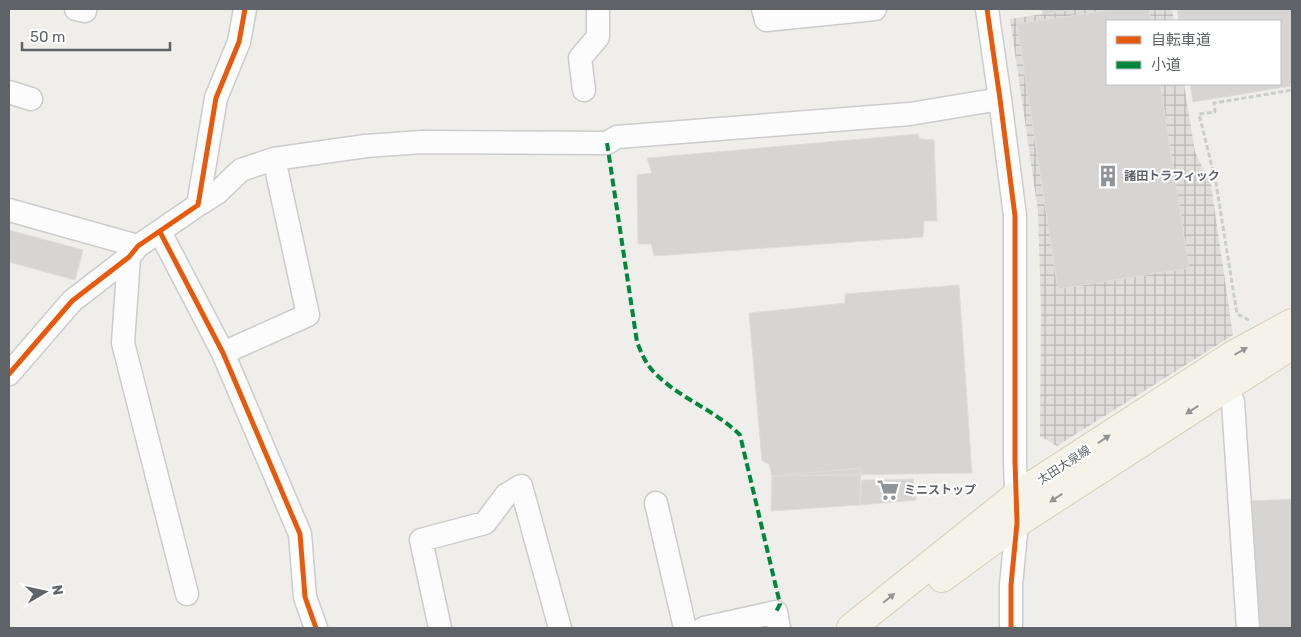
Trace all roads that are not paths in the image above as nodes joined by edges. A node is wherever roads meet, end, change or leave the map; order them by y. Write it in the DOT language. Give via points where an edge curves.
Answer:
graph roads {
  1 [pos="246,9"];
  2 [pos="598,9"];
  3 [pos="763,9"];
  4 [pos="875,9"];
  5 [pos="986,9"];
  6 [pos="584,90"];
  7 [pos="9,92"];
  8 [pos="31,98"];
  9 [pos="1000,99"];
  10 [pos="274,159"];
  11 [pos="198,205"];
  12 [pos="9,210"];
  13 [pos="160,232"];
  14 [pos="134,252"];
  15 [pos="1292,322"];
  16 [pos="1292,345"];
  17 [pos="223,353"];
  18 [pos="9,374"];
  19 [pos="1221,377"];
  20 [pos="1017,495"];
  21 [pos="656,503"];
  22 [pos="1017,523"];
  23 [pos="187,594"];
  24 [pos="316,628"];
  25 [pos="440,628"];
  26 [pos="560,628"];
  27 [pos="686,628"];
  28 [pos="704,628"];
  29 [pos="780,628"];
  30 [pos="851,628"];
  31 [pos="880,628"];
  32 [pos="1011,628"];
  33 [pos="1248,628"];
  1 -- 11 [label="street" via="238,42 216,98"];
  2 -- 6 [label="street" via="598,37 580,58"];
  3 -- 4 [label="street" via="766,20"];
  5 -- 9 [label="street"];
  7 -- 8 [label="street"];
  9 -- 10 [label="street" via="910,114 617,138 607,143 422,142"];
  9 -- 20 [label="street" via="1015,216"];
  10 -- 11 [label="street" via="241,170 217,194"];
  10 -- 17 [label="street" via="308,315"];
  11 -- 13 [label="street"];
  12 -- 14 [label="street"];
  13 -- 14 [label="street"];
  13 -- 17 [label="street"];
  14 -- 18 [label="street" via="72,301"];
  14 -- 23 [label="street" via="124,343"];
  19 -- 15 [label="main road, 太田大泉線, one-way" via="1238,352"];
  16 -- 19 [label="main road, 太田大泉線"];
  17 -- 24 [label="street" via="300,534 305,597"];
  20 -- 19 [label="main road, 太田大泉線, one-way"];
  19 -- 22 [label="main road, 太田大泉線, one-way"];
  19 -- 33 [label="street" via="1233,402"];
  20 -- 22 [label="street"];
  30 -- 20 [label="main road, 太田大泉線, one-way"];
  21 -- 27 [label="street"];
  22 -- 31 [label="main road, 太田大泉線"];
  22 -- 32 [label="street"];
  25 -- 26 [label="street" via="421,540 485,523 506,495 521,486"];
  28 -- 29 [label="street" via="776,612"];
}
